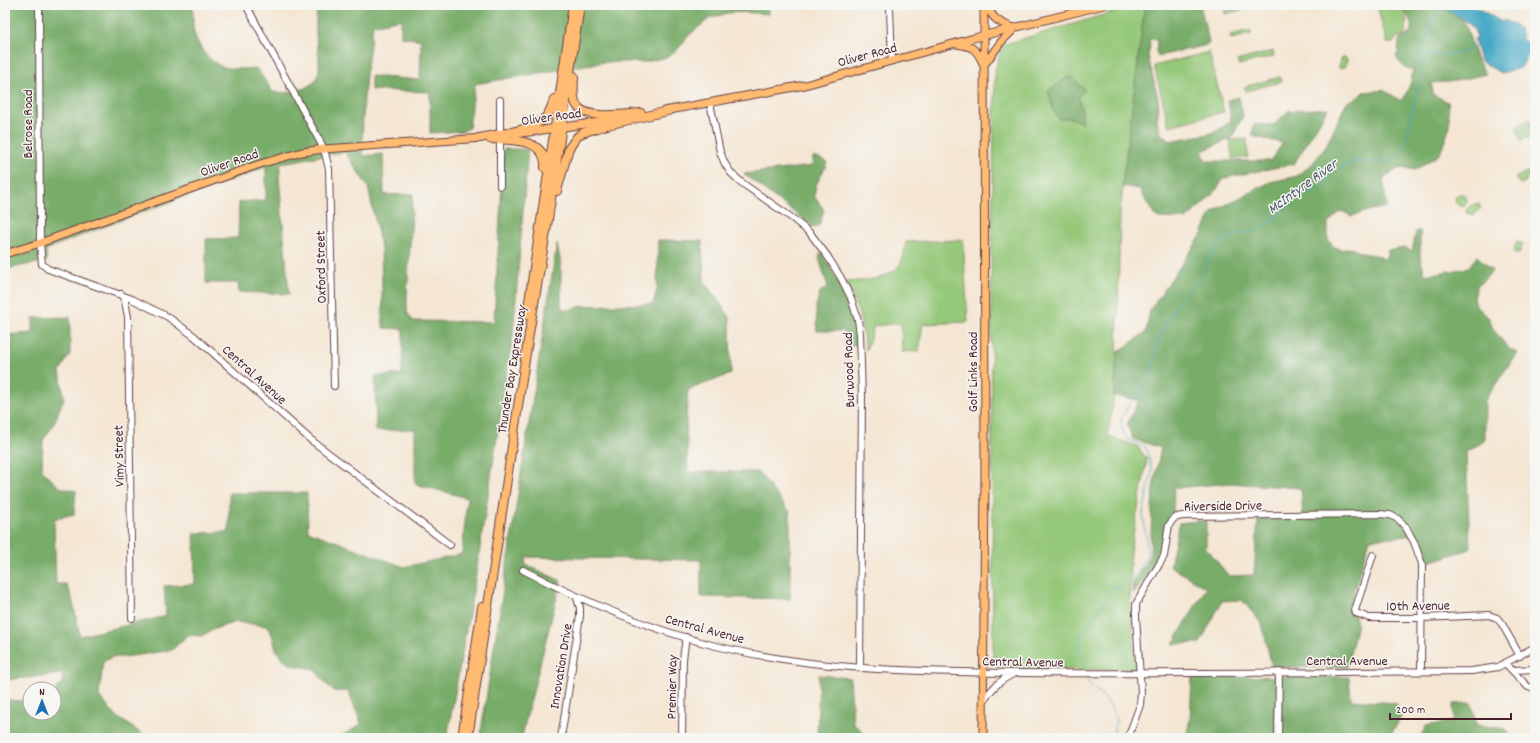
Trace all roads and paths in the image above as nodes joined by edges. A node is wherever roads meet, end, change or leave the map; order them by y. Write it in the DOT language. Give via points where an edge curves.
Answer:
graph roads {
  1 [pos="39,5"];
  2 [pos="246,5"];
  3 [pos="573,5"];
  4 [pos="580,5"];
  5 [pos="985,5"];
  6 [pos="1104,5"];
  7 [pos="890,10"];
  8 [pos="1015,28"];
  9 [pos="984,35"];
  10 [pos="572,37"];
  11 [pos="955,44"];
  12 [pos="892,61"];
  13 [pos="984,65"];
  14 [pos="500,100"];
  15 [pos="710,103"];
  16 [pos="668,111"];
  17 [pos="558,128"];
  18 [pos="499,136"];
  19 [pos="479,138"];
  20 [pos="324,149"];
  21 [pos="500,186"];
  22 [pos="543,227"];
  23 [pos="40,243"];
  24 [pos="5,254"];
  25 [pos="121,294"];
  26 [pos="334,386"];
  27 [pos="450,545"];
  28 [pos="1373,555"];
  29 [pos="523,570"];
  30 [pos="577,598"];
  31 [pos="132,618"];
  32 [pos="1422,618"];
  33 [pos="686,637"];
  34 [pos="1535,647"];
  35 [pos="1520,656"];
  36 [pos="1505,663"];
  37 [pos="860,668"];
  38 [pos="1535,669"];
  39 [pos="1513,670"];
  40 [pos="1421,671"];
  41 [pos="1279,672"];
  42 [pos="984,673"];
  43 [pos="1016,673"];
  44 [pos="1139,673"];
  45 [pos="1535,688"];
  46 [pos="983,702"];
  47 [pos="462,738"];
  48 [pos="468,738"];
  49 [pos="561,738"];
  50 [pos="682,738"];
  51 [pos="983,738"];
  52 [pos="1128,738"];
  53 [pos="1278,738"];
  1 -- 23 [label="street, Belrose Road"];
  2 -- 20 [label="street, Oxford Street"];
  3 -- 10 [label="highway, Thunder Bay Expressway"];
  4 -- 10 [label="highway, Thunder Bay Expressway"];
  5 -- 8 [label="main road" via="994,18"];
  5 -- 9 [label="main road, Golf Links Road"];
  6 -- 8 [label="main road, Oliver Road"];
  7 -- 12 [label="street"];
  8 -- 9 [label="main road, Oliver Road"];
  8 -- 13 [label="main road"];
  9 -- 11 [label="main road, Oliver Road"];
  9 -- 13 [label="main road, Golf Links Road"];
  10 -- 16 [label="highway" via="574,98 579,108 596,115"];
  10 -- 17 [label="highway, Thunder Bay Expressway"];
  10 -- 18 [label="highway" via="552,108 546,117 533,125"];
  11 -- 12 [label="main road, Oliver Road"];
  11 -- 13 [label="main road" via="977,51"];
  12 -- 15 [label="main road, Oliver Road" via="805,85"];
  13 -- 42 [label="main road, Golf Links Road"];
  14 -- 18 [label="street"];
  15 -- 16 [label="main road, Oliver Road"];
  15 -- 37 [label="street, Burwood Road" via="720,152 731,173 810,233 841,278 858,320 862,396"];
  16 -- 17 [label="main road, Oliver Road"];
  16 -- 22 [label="highway" via="589,130 577,137 566,155"];
  17 -- 18 [label="main road, Oliver Road"];
  17 -- 22 [label="highway, Thunder Bay Expressway"];
  18 -- 19 [label="highway"];
  18 -- 21 [label="street"];
  18 -- 22 [label="highway" via="529,143 543,153"];
  19 -- 20 [label="main road, Oliver Road"];
  20 -- 23 [label="main road, Oliver Road" via="302,152 260,164"];
  20 -- 26 [label="street, Oxford Street" via="329,169 330,190"];
  22 -- 47 [label="highway, Thunder Bay Expressway"];
  22 -- 48 [label="highway, Thunder Bay Expressway"];
  23 -- 24 [label="main road, Oliver Road"];
  23 -- 25 [label="street, Central Avenue" via="42,264 48,269"];
  25 -- 27 [label="street, Central Avenue" via="168,318 194,336 311,440"];
  25 -- 31 [label="street, Vimy Street" via="128,318"];
  28 -- 32 [label="street, 10th Avenue" via="1356,613 1369,618"];
  29 -- 30 [label="street, Central Avenue"];
  30 -- 33 [label="street, Central Avenue" via="643,624"];
  30 -- 49 [label="street, Innovation Drive" via="580,616"];
  32 -- 35 [label="street, 10th Avenue" via="1489,615 1497,618"];
  32 -- 40 [label="street, Riverside Drive"];
  32 -- 44 [label="street, Riverside Drive" via="1422,564 1414,542 1404,526 1390,515 1182,516 1174,518 1169,525 1164,556 1136,604"];
  33 -- 37 [label="street, Central Avenue" via="763,656"];
  33 -- 50 [label="street, Premier Way" via="683,659"];
  34 -- 35 [label="street, Central Avenue"];
  35 -- 36 [label="street, Central Avenue"];
  36 -- 39 [label="street"];
  36 -- 40 [label="street, Central Avenue" via="1480,670"];
  37 -- 42 [label="street, Central Avenue"];
  38 -- 39 [label="street"];
  39 -- 45 [label="street" via="1528,686"];
  40 -- 41 [label="street, Central Avenue"];
  41 -- 44 [label="street, Central Avenue"];
  41 -- 53 [label="street"];
  42 -- 43 [label="street, Central Avenue"];
  42 -- 46 [label="main road, Golf Links Road"];
  43 -- 44 [label="street, Central Avenue"];
  43 -- 46 [label="street" via="1002,680"];
  44 -- 52 [label="street, Riverside Drive" via="1140,705"];
  46 -- 51 [label="main road, Golf Links Road"];
}
